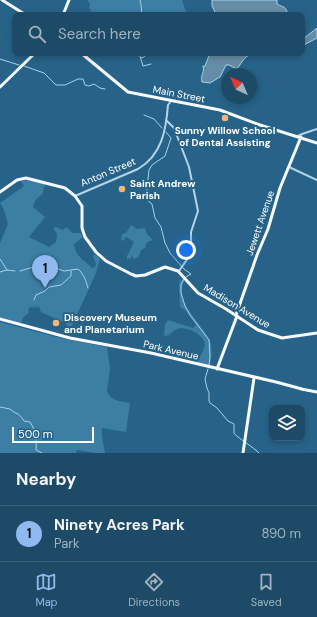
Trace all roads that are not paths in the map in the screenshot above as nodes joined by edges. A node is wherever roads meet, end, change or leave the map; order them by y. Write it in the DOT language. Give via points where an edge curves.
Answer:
graph roads {
  1 [pos="2,0"];
  2 [pos="69,0"];
  3 [pos="21,12"];
  4 [pos="64,12"];
  5 [pos="32,56"];
  6 [pos="85,56"];
  7 [pos="0,87"];
  8 [pos="165,100"];
  9 [pos="171,101"];
  10 [pos="168,105"];
  11 [pos="166,120"];
  12 [pos="317,129"];
  13 [pos="300,137"];
  14 [pos="317,142"];
  15 [pos="289,167"];
  16 [pos="317,180"];
  17 [pos="0,192"];
  18 [pos="75,196"];
  19 [pos="181,268"];
  20 [pos="236,316"];
  21 [pos="0,319"];
  22 [pos="317,333"];
  23 [pos="217,369"];
  24 [pos="254,378"];
  25 [pos="317,392"];
  26 [pos="243,453"];
  1 -- 3 [label="main road"];
  2 -- 4 [label="main road"];
  5 -- 7 [label="main road"];
  6 -- 8 [label="main road, Main Street" via="124,89"];
  8 -- 9 [label="main road, Main Street"];
  8 -- 10 [label="street"];
  9 -- 10 [label="street"];
  9 -- 13 [label="main road, Main Street" via="220,110"];
  10 -- 11 [label="street, Anton Street"];
  11 -- 18 [label="street, Anton Street" via="159,149 142,166"];
  11 -- 19 [label="street" via="174,128 189,167 198,211 190,252"];
  12 -- 13 [label="street"];
  13 -- 14 [label="main road, Main Street"];
  13 -- 15 [label="main road, Jewett Avenue"];
  15 -- 16 [label="street"];
  15 -- 20 [label="main road, Jewett Avenue"];
  17 -- 18 [label="main road" via="17,180 26,178 62,187"];
  18 -- 19 [label="main road" via="82,208 84,235 106,261 136,276 165,267"];
  19 -- 20 [label="main road, Madison Avenue" via="185,278 198,293"];
  20 -- 22 [label="main road, Madison Avenue" via="258,330 280,338"];
  20 -- 23 [label="main road, Jewett Avenue"];
  21 -- 23 [label="main road, Park Avenue" via="70,338"];
  23 -- 24 [label="main road, Park Avenue"];
  24 -- 25 [label="main road, Park Avenue"];
  24 -- 26 [label="main road"];
}
